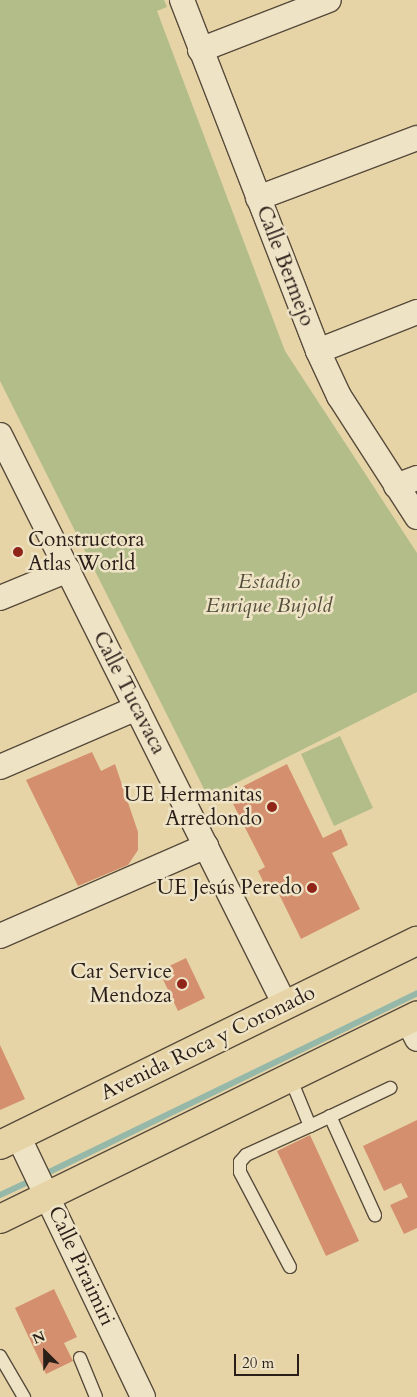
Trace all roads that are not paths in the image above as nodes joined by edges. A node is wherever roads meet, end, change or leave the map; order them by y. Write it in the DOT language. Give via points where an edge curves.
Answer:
graph roads {
  1 [pos="182,0"];
  2 [pos="328,0"];
  3 [pos="200,50"];
  4 [pos="417,138"];
  5 [pos="258,198"];
  6 [pos="417,312"];
  7 [pos="318,351"];
  8 [pos="0,435"];
  9 [pos="407,482"];
  10 [pos="417,517"];
  11 [pos="68,570"];
  12 [pos="0,598"];
  13 [pos="137,708"];
  14 [pos="0,766"];
  15 [pos="206,846"];
  16 [pos="0,936"];
  17 [pos="417,940"];
  18 [pos="285,1005"];
  19 [pos="414,1025"];
  20 [pos="290,1080"];
  21 [pos="390,1088"];
  22 [pos="330,1116"];
  23 [pos="310,1126"];
  24 [pos="15,1146"];
  25 [pos="45,1190"];
  26 [pos="375,1216"];
  27 [pos="0,1218"];
  28 [pos="290,1267"];
  29 [pos="0,1356"];
  30 [pos="80,1358"];
  31 [pos="24,1397"];
  32 [pos="96,1397"];
  33 [pos="143,1397"];
  1 -- 3 [label="street, Calle Bermejo"];
  2 -- 3 [label="street"];
  3 -- 5 [label="street, Calle Bermejo"];
  4 -- 5 [label="street"];
  5 -- 7 [label="street, Calle Bermejo"];
  6 -- 7 [label="street"];
  7 -- 9 [label="street, Calle Bermejo" via="339,396"];
  8 -- 11 [label="street, Calle Tucavaca"];
  9 -- 10 [label="street, Calle Bermejo"];
  11 -- 12 [label="street"];
  11 -- 13 [label="street, Calle Tucavaca"];
  13 -- 14 [label="street"];
  13 -- 15 [label="street, Calle Tucavaca"];
  15 -- 16 [label="street"];
  15 -- 18 [label="street, Calle Tucavaca"];
  17 -- 18 [label="main road, Avenida Roca y Coronado"];
  18 -- 24 [label="main road, Avenida Roca y Coronado"];
  19 -- 20 [label="main road"];
  20 -- 23 [label="lane"];
  20 -- 25 [label="main road"];
  21 -- 22 [label="lane"];
  22 -- 23 [label="lane"];
  22 -- 26 [label="lane"];
  23 -- 28 [label="lane" via="246,1155 240,1162 240,1172"];
  24 -- 25 [label="street, Calle Piraimiri"];
  25 -- 27 [label="main road"];
  25 -- 33 [label="street, Calle Piraimiri"];
  29 -- 31 [label="lane"];
  30 -- 32 [label="lane"];
}
